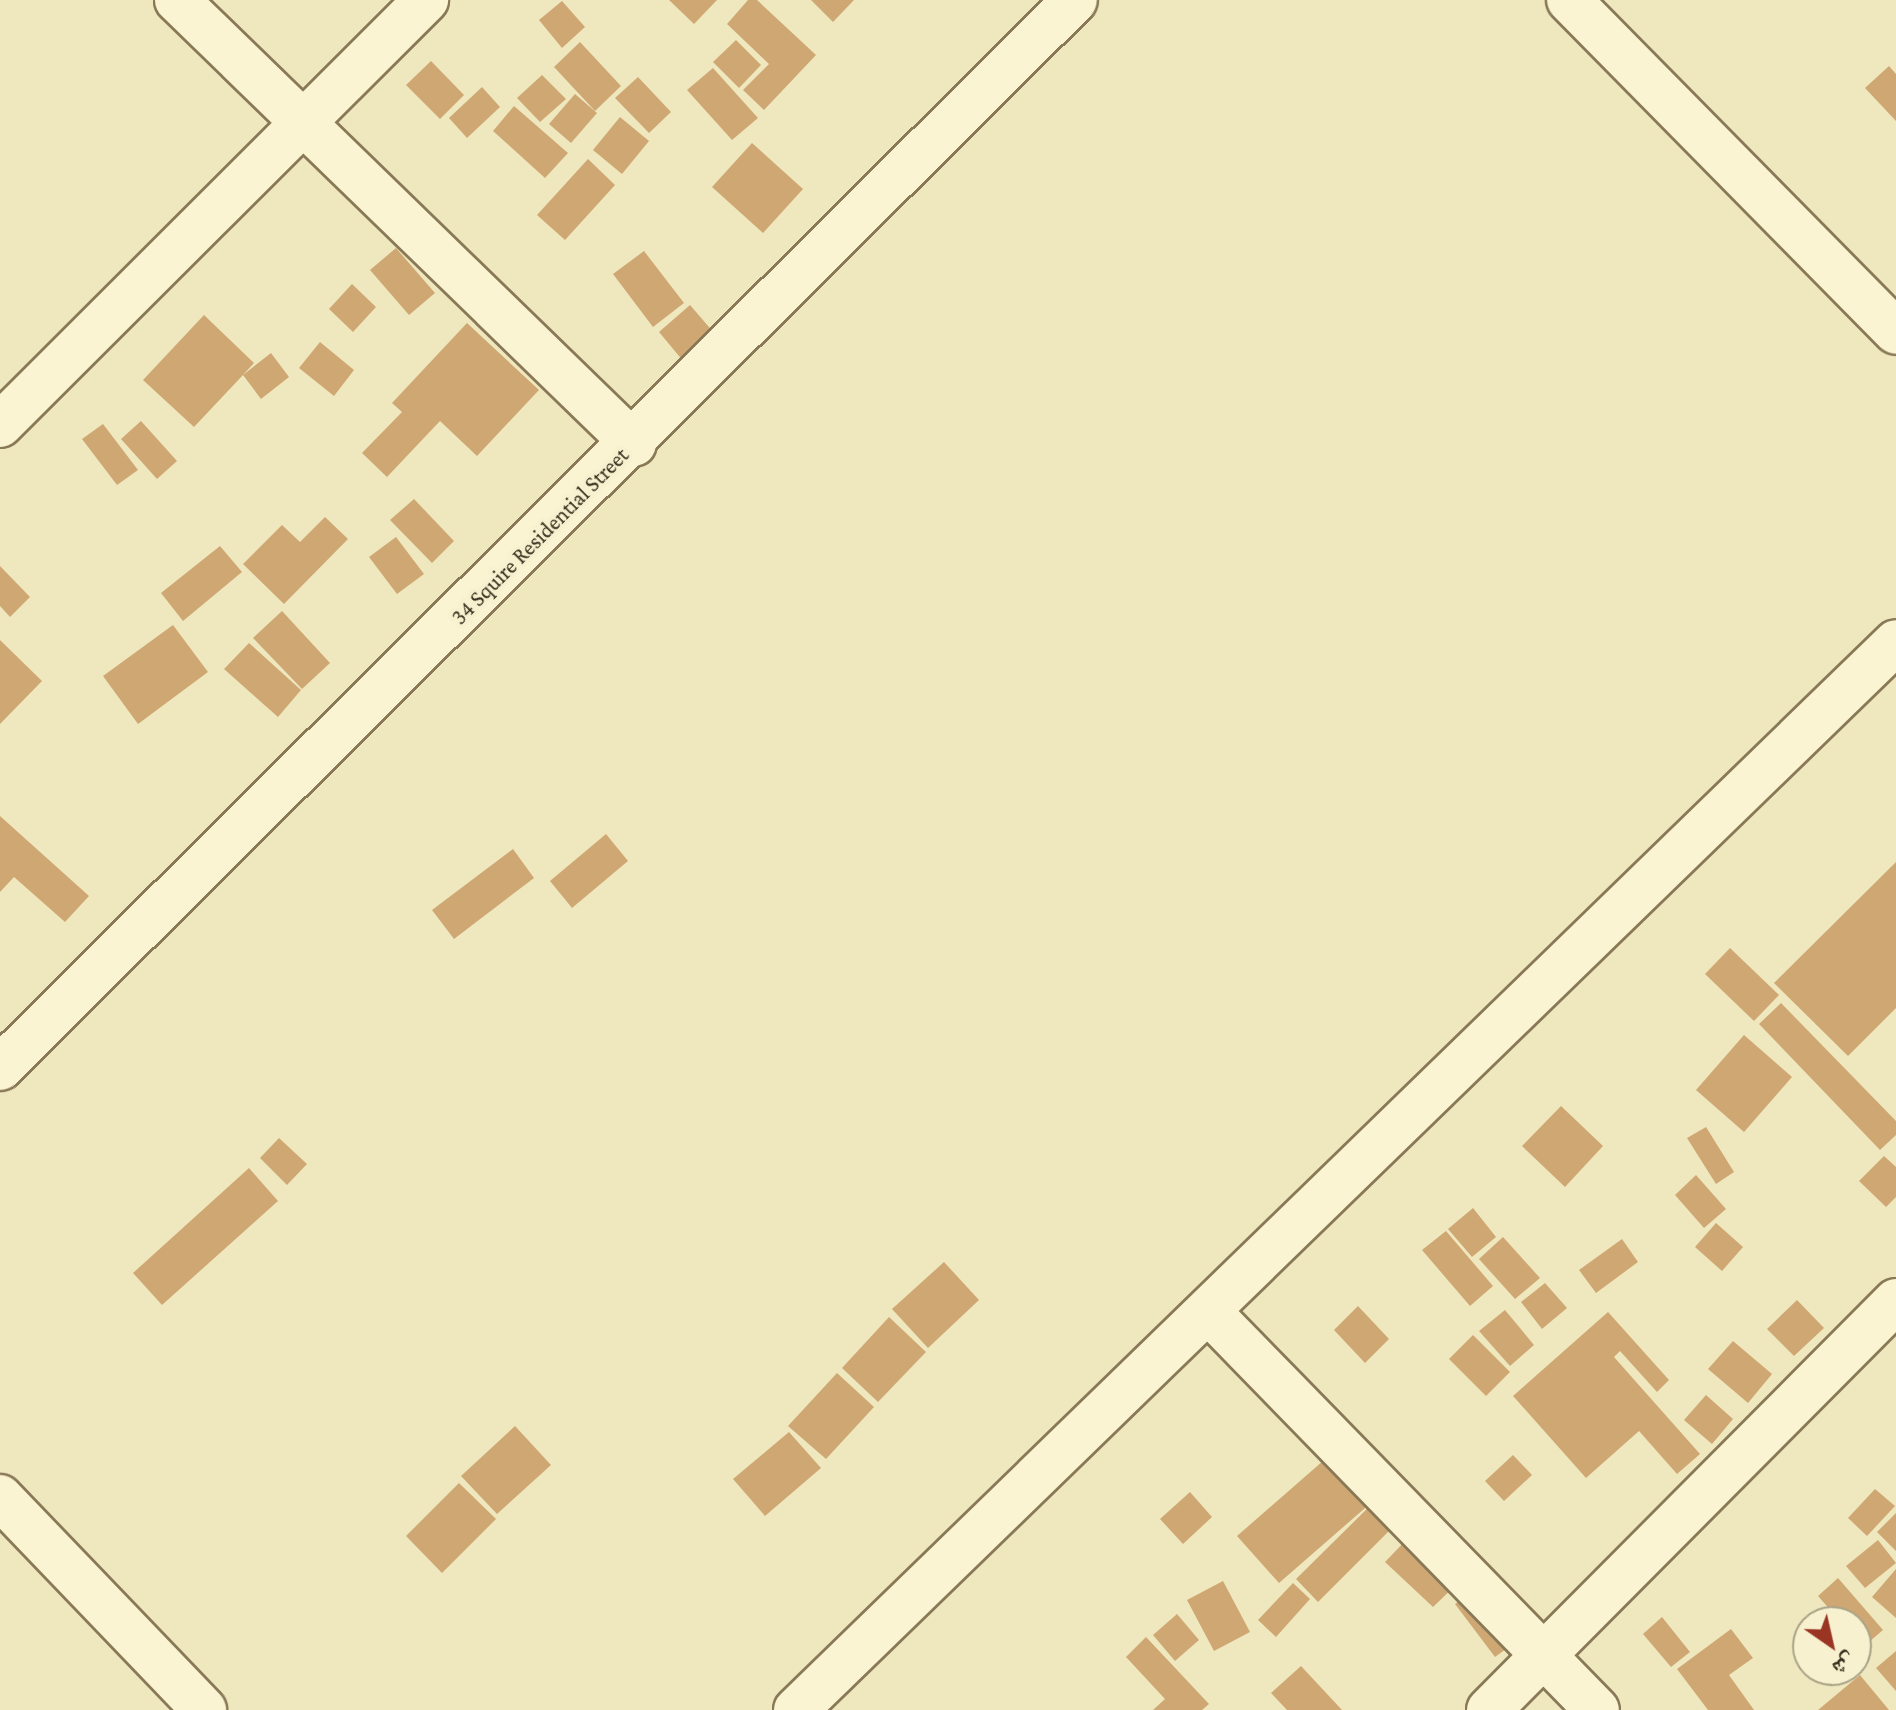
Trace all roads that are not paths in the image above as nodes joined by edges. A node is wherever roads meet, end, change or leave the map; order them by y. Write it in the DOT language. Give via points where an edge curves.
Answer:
graph roads {
  1 [pos="177,0"];
  2 [pos="426,0"];
  3 [pos="1075,0"];
  4 [pos="1569,0"];
  5 [pos="301,125"];
  6 [pos="1896,332"];
  7 [pos="0,425"];
  8 [pos="634,444"];
  9 [pos="1896,642"];
  10 [pos="0,1068"];
  11 [pos="1896,1301"];
  12 [pos="1208,1311"];
  13 [pos="0,1497"];
  14 [pos="1542,1656"];
  15 [pos="192,1706"];
  16 [pos="796,1710"];
  17 [pos="1489,1710"];
  18 [pos="1597,1710"];
  1 -- 5 [label="street"];
  2 -- 5 [label="street"];
  3 -- 8 [label="street, 34 Squire Residential Street"];
  4 -- 6 [label="street"];
  5 -- 7 [label="street"];
  5 -- 8 [label="street"];
  8 -- 10 [label="street, 34 Squire Residential Street"];
  9 -- 12 [label="street"];
  11 -- 14 [label="street"];
  12 -- 14 [label="street"];
  12 -- 16 [label="street"];
  13 -- 15 [label="street"];
  14 -- 17 [label="street"];
  14 -- 18 [label="street"];
}
